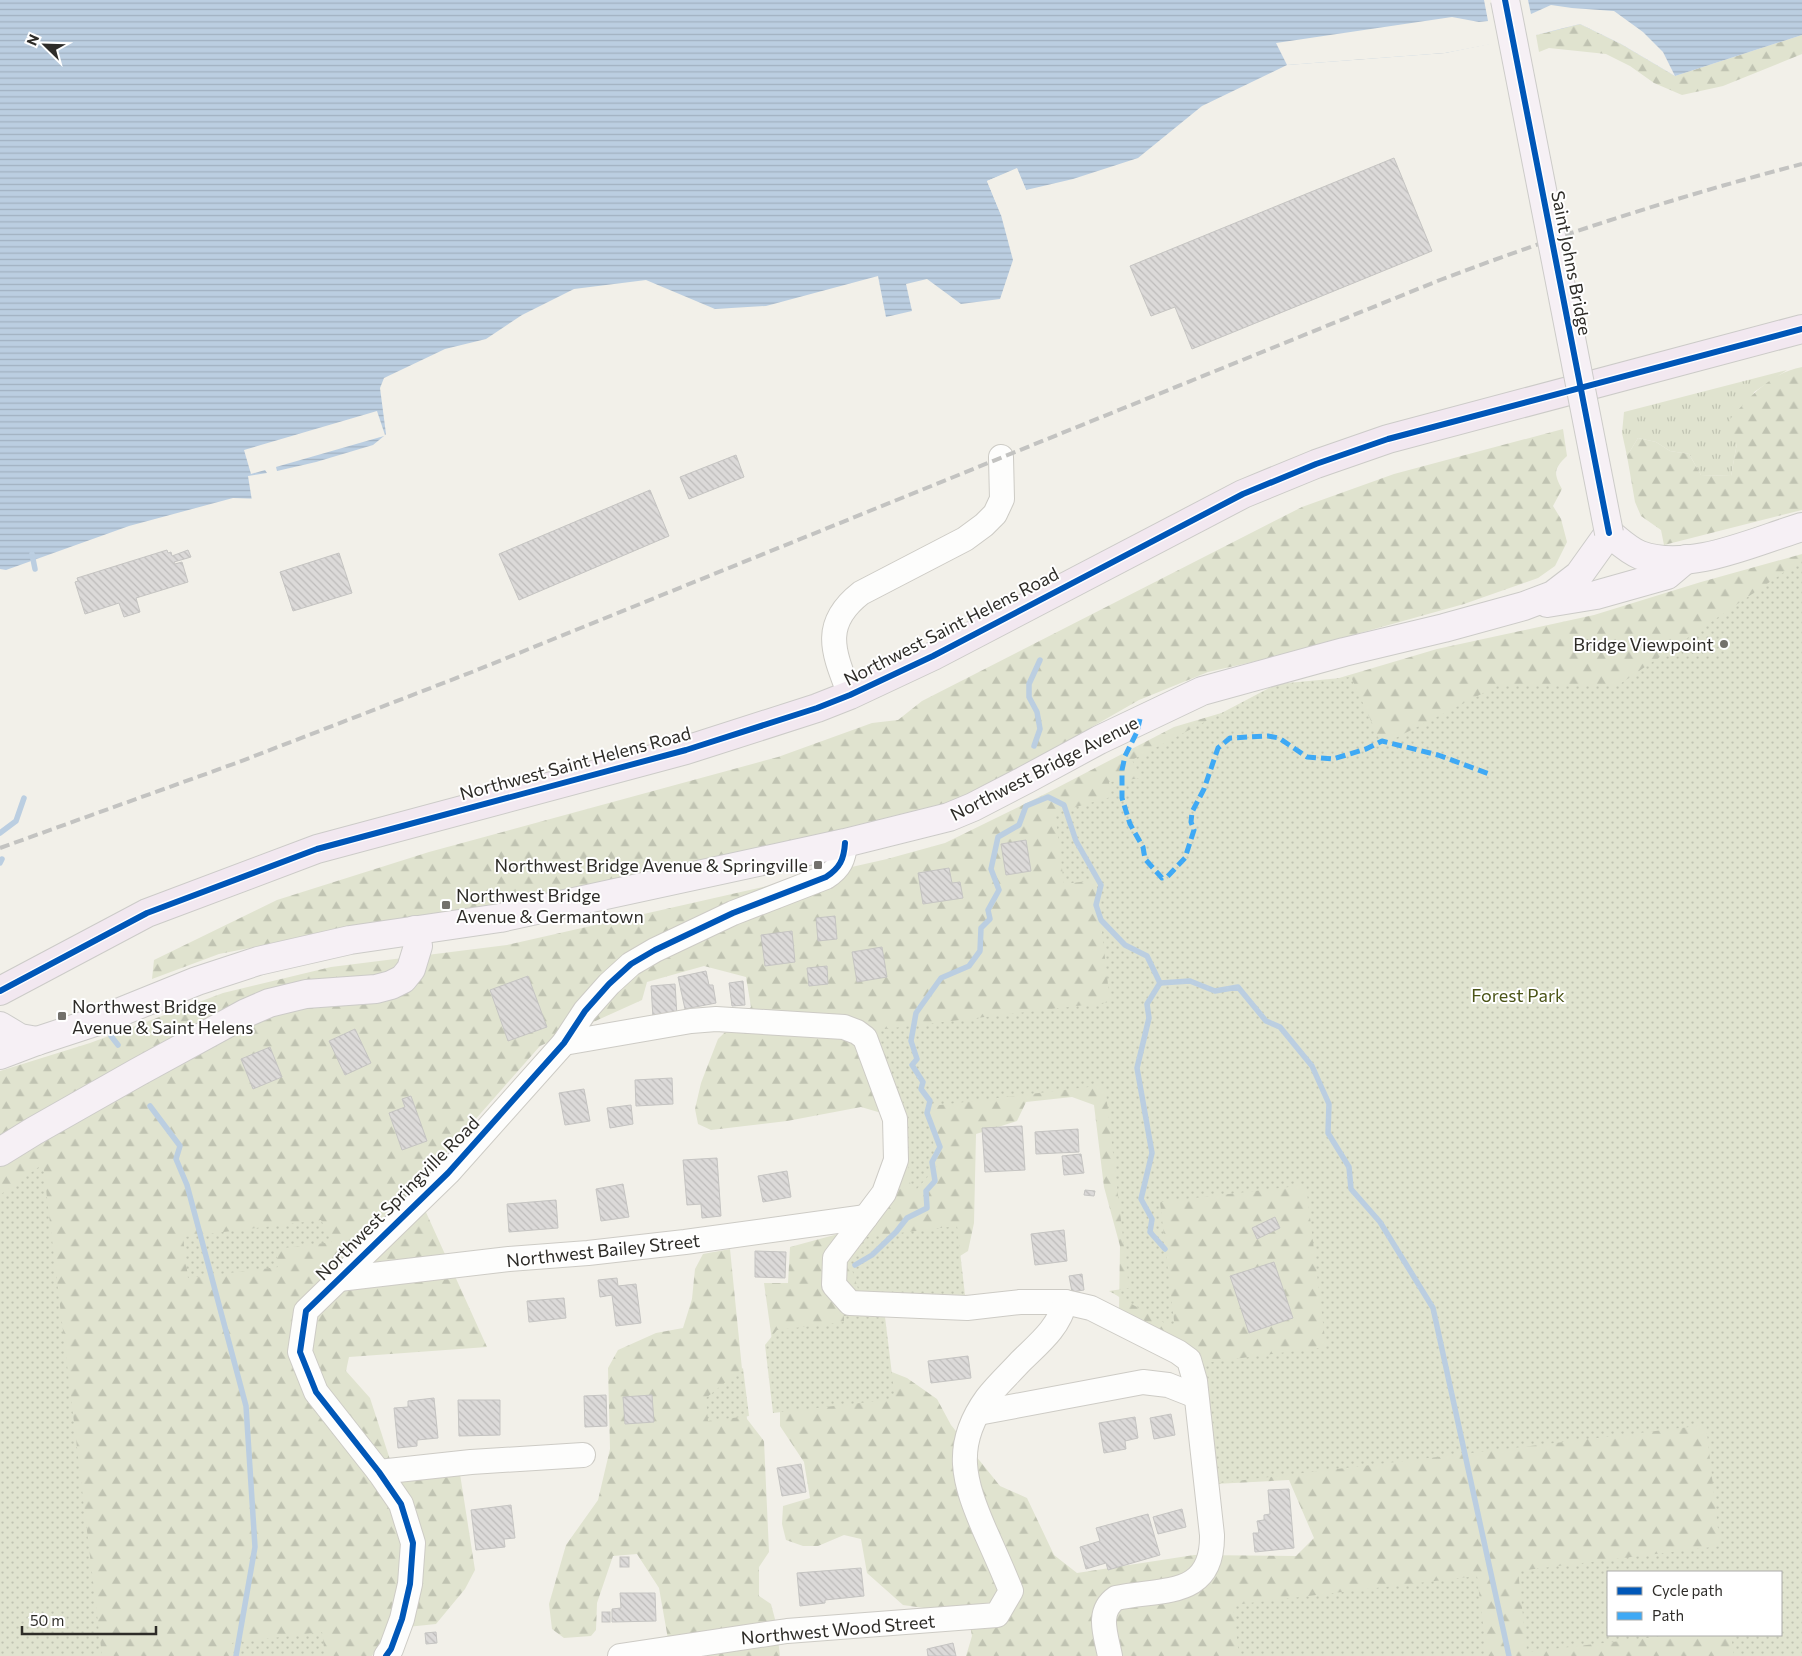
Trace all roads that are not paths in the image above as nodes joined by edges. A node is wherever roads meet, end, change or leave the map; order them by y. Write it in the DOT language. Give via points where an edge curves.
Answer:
graph roads {
  1 [pos="1505,0"];
  2 [pos="1802,329"];
  3 [pos="1001,457"];
  4 [pos="1802,527"];
  5 [pos="1609,533"];
  6 [pos="1686,559"];
  7 [pos="1524,606"];
  8 [pos="850,695"];
  9 [pos="845,842"];
  10 [pos="415,930"];
  11 [pos="0,991"];
  12 [pos="0,1026"];
  13 [pos="37,1041"];
  14 [pos="564,1043"];
  15 [pos="0,1055"];
  16 [pos="0,1152"];
  17 [pos="866,1217"];
  18 [pos="339,1279"];
  19 [pos="1065,1302"];
  20 [pos="1196,1396"];
  21 [pos="978,1413"];
  22 [pos="582,1455"];
  23 [pos="379,1472"];
  24 [pos="386,1656"];
  25 [pos="620,1656"];
  26 [pos="1110,1656"];
  1 -- 5 [label="main road, Saint Johns Bridge, bridge"];
  2 -- 8 [label="highway, Northwest Saint Helens Road" via="1388,439 1316,464 1243,494 933,656"];
  3 -- 8 [label="street" via="1002,499 984,525 965,539 861,593 840,615 834,649"];
  4 -- 6 [label="main road" via="1718,554"];
  5 -- 6 [label="main road" via="1632,551 1657,559"];
  5 -- 7 [label="main road, Northwest Bridge Avenue" via="1578,575 1558,592"];
  6 -- 7 [label="main road, Northwest Bridge Avenue" via="1667,575 1596,596"];
  7 -- 9 [label="main road, Northwest Bridge Avenue" via="1219,685 1071,754 974,807 940,820"];
  8 -- 11 [label="highway, Northwest Saint Helens Road" via="686,750 316,849 147,913"];
  9 -- 10 [label="main road, Northwest Bridge Avenue" via="500,918"];
  9 -- 14 [label="street, Northwest Springville Road" via="841,863 826,877 733,912 631,964 585,1011"];
  10 -- 13 [label="main road, Northwest Bridge Avenue" via="350,940 258,961 180,987 98,1022"];
  10 -- 16 [label="main road" via="418,946 411,969 397,982 376,988 306,994 268,1003 138,1072"];
  12 -- 13 [label="main road" via="20,1038"];
  13 -- 15 [label="main road, Northwest Bridge Avenue"];
  14 -- 17 [label="street" via="716,1019 844,1027 857,1032 864,1038 895,1120 896,1160 884,1194"];
  14 -- 18 [label="street, Northwest Springville Road" via="448,1173"];
  17 -- 18 [label="street, Northwest Bailey Street" via="685,1242"];
  17 -- 19 [label="street" via="835,1258 834,1286 850,1303 967,1308 1020,1302"];
  18 -- 23 [label="street, Northwest Springville Road" via="306,1311 300,1352 316,1392"];
  19 -- 20 [label="street" via="1091,1308 1178,1352 1188,1360"];
  19 -- 21 [label="street" via="1063,1313 1051,1331 1002,1380"];
  20 -- 21 [label="street" via="1168,1385 1143,1382"];
  20 -- 26 [label="street" via="1212,1535 1211,1557 1201,1575 1184,1587 1116,1598 1108,1603 1104,1623"];
  21 -- 25 [label="street, Northwest Wood Street" via="966,1443 965,1474 971,1497 1011,1591 998,1616 787,1631"];
  22 -- 23 [label="street"];
  23 -- 24 [label="street, Northwest Springville Road" via="401,1504 413,1543 402,1619"];
}
